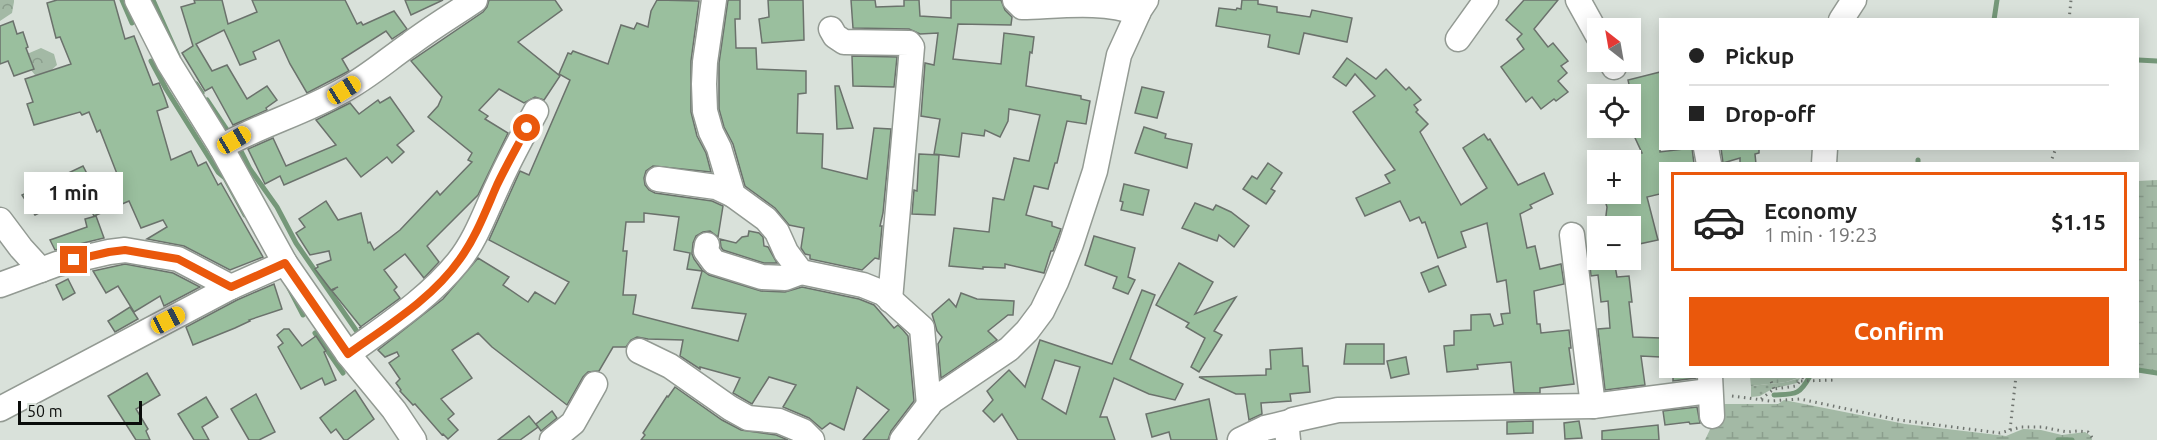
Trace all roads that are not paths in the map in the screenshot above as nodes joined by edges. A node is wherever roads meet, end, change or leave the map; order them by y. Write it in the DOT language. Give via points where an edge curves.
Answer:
graph roads {
  1 [pos="137,0"];
  2 [pos="475,0"];
  3 [pos="714,0"];
  4 [pos="1015,0"];
  5 [pos="1486,0"];
  6 [pos="1578,0"];
  7 [pos="1854,0"];
  8 [pos="1142,6"];
  9 [pos="1588,18"];
  10 [pos="1842,18"];
  11 [pos="831,29"];
  12 [pos="1458,39"];
  13 [pos="536,111"];
  14 [pos="221,147"];
  15 [pos="658,179"];
  16 [pos="733,195"];
  17 [pos="0,220"];
  18 [pos="1572,235"];
  19 [pos="707,245"];
  20 [pos="285,263"];
  21 [pos="41,270"];
  22 [pos="801,272"];
  23 [pos="0,285"];
  24 [pos="231,287"];
  25 [pos="890,300"];
  26 [pos="639,351"];
  27 [pos="348,354"];
  28 [pos="595,384"];
  29 [pos="1710,384"];
  30 [pos="929,405"];
  31 [pos="1593,406"];
  32 [pos="0,409"];
  33 [pos="1712,416"];
  34 [pos="1289,431"];
  35 [pos="414,440"];
  36 [pos="552,440"];
  37 [pos="812,440"];
  38 [pos="902,440"];
  39 [pos="1240,440"];
  1 -- 14 [label="street" via="169,63"];
  2 -- 14 [label="street" via="344,90"];
  3 -- 16 [label="street" via="705,62 705,111"];
  4 -- 8 [label="street" via="1022,7"];
  5 -- 12 [label="street"];
  6 -- 9 [label="street"];
  7 -- 10 [label="street"];
  8 -- 30 [label="street" via="1119,55 1095,171 1071,244 1042,311 1009,349"];
  11 -- 25 [label="street" via="844,42 909,43 912,47"];
  13 -- 27 [label="street" via="459,261 439,284"];
  14 -- 20 [label="street"];
  15 -- 16 [label="street" via="716,188"];
  16 -- 22 [label="street" via="766,219"];
  17 -- 21 [label="street"];
  18 -- 31 [label="street"];
  19 -- 22 [label="street" via="706,251 714,262 762,277 785,278"];
  20 -- 24 [label="street"];
  20 -- 27 [label="street"];
  21 -- 23 [label="street"];
  21 -- 24 [label="street" via="125,250 178,259"];
  22 -- 25 [label="street" via="863,285"];
  24 -- 32 [label="street"];
  25 -- 30 [label="street" via="922,328"];
  26 -- 37 [label="street" via="670,366 748,418 779,421"];
  27 -- 35 [label="street"];
  28 -- 36 [label="street" via="573,423"];
  29 -- 31 [label="street"];
  29 -- 33 [label="street"];
  30 -- 38 [label="street"];
  31 -- 34 [label="street" via="1338,410 1297,418"];
  34 -- 39 [label="street" via="1265,428"];
}
